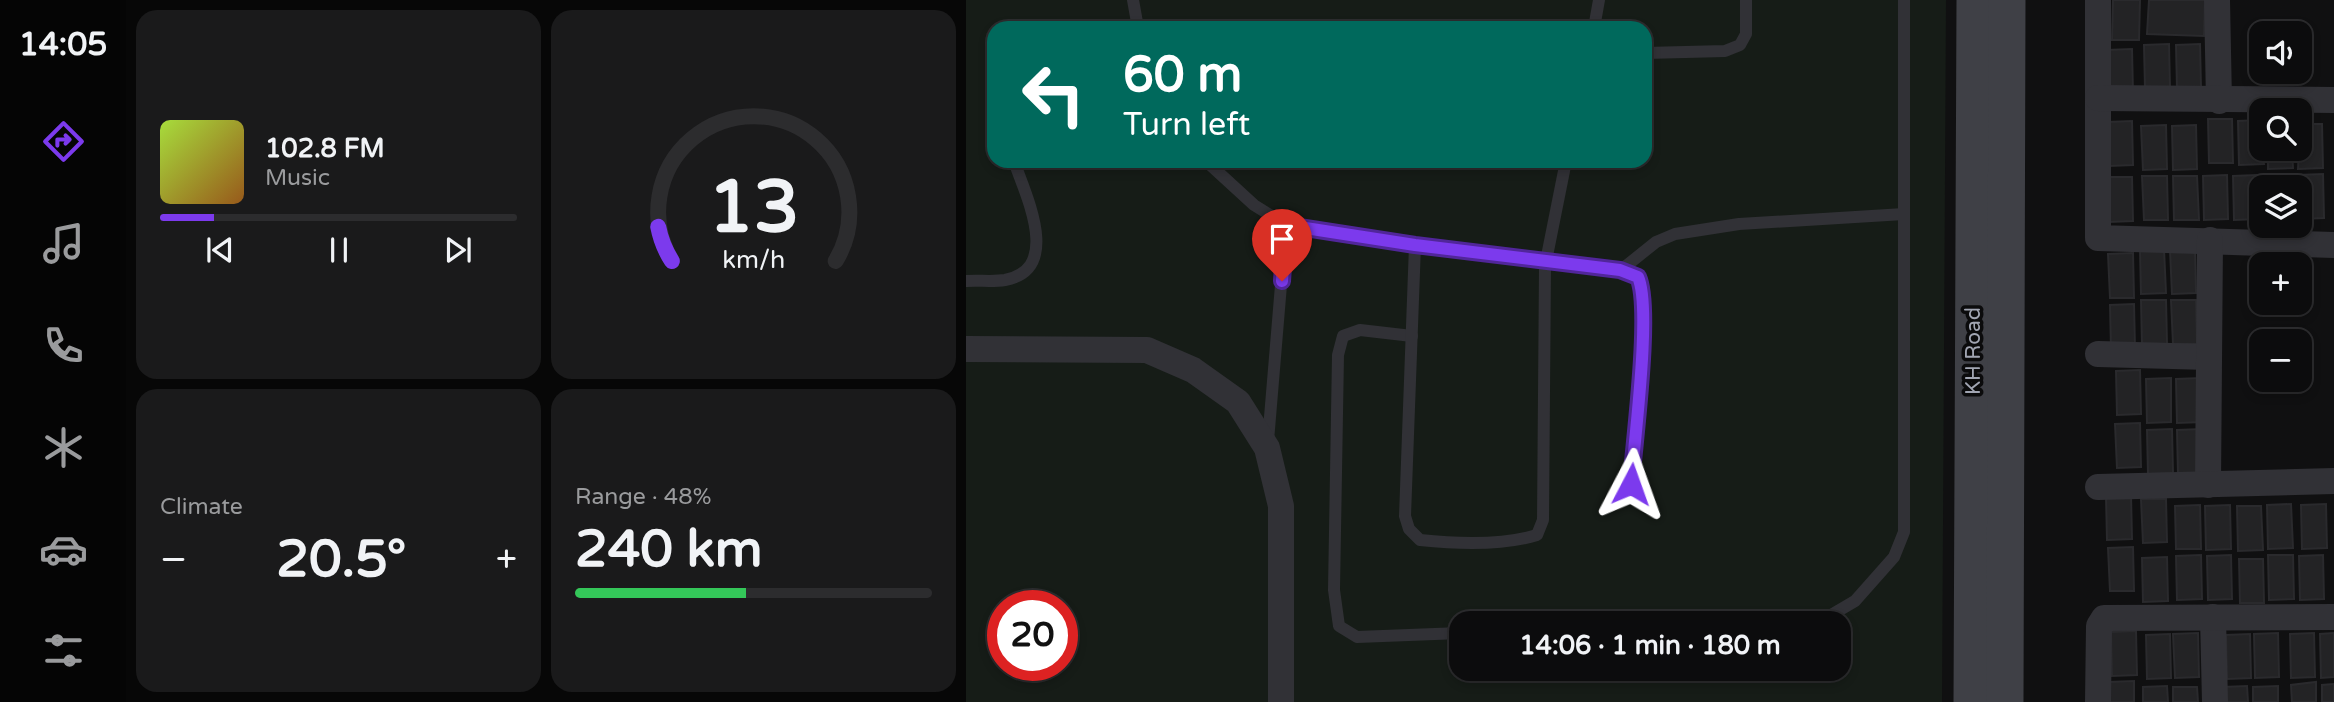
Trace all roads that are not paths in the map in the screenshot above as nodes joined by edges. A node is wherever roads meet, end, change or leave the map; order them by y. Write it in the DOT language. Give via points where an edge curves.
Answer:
graph roads {
  1 [pos="1133,0"];
  2 [pos="1599,0"];
  3 [pos="1746,0"];
  4 [pos="1904,0"];
  5 [pos="1975,0"];
  6 [pos="2007,0"];
  7 [pos="2098,0"];
  8 [pos="2217,0"];
  9 [pos="1137,21"];
  10 [pos="1595,21"];
  11 [pos="1652,52"];
  12 [pos="2098,98"];
  13 [pos="2334,100"];
  14 [pos="2219,101"];
  15 [pos="1016,168"];
  16 [pos="1214,168"];
  17 [pos="1565,168"];
  18 [pos="1904,214"];
  19 [pos="1286,225"];
  20 [pos="2210,240"];
  21 [pos="1415,245"];
  22 [pos="2334,245"];
  23 [pos="1546,259"];
  24 [pos="1620,270"];
  25 [pos="966,281"];
  26 [pos="1412,336"];
  27 [pos="966,348"];
  28 [pos="2098,354"];
  29 [pos="2209,357"];
  30 [pos="1267,448"];
  31 [pos="2334,481"];
  32 [pos="1631,484"];
  33 [pos="2208,485"];
  34 [pos="2098,487"];
  35 [pos="1838,611"];
  36 [pos="2213,617"];
  37 [pos="2334,617"];
  38 [pos="1449,633"];
  39 [pos="1281,702"];
  40 [pos="1972,702"];
  41 [pos="2005,702"];
  42 [pos="2098,702"];
  43 [pos="2215,702"];
  1 -- 9 [label="lane"];
  2 -- 10 [label="lane"];
  3 -- 11 [label="lane" via="1746,34 1740,45 1725,51"];
  4 -- 18 [label="lane"];
  5 -- 40 [label="main road, KH Road"];
  6 -- 41 [label="main road, KH Road"];
  7 -- 12 [label="street"];
  8 -- 14 [label="street"];
  12 -- 14 [label="street"];
  12 -- 20 [label="street" via="2098,238"];
  13 -- 14 [label="street"];
  15 -- 25 [label="lane" via="1038,234 1037,251 1025,269 1007,280"];
  16 -- 19 [label="lane" via="1254,205"];
  17 -- 23 [label="lane"];
  18 -- 24 [label="lane" via="1739,224 1675,234 1656,242"];
  18 -- 35 [label="lane" via="1904,532 1895,557 1855,601"];
  19 -- 21 [label="lane"];
  19 -- 30 [label="lane"];
  20 -- 22 [label="street"];
  20 -- 29 [label="street"];
  21 -- 23 [label="lane"];
  21 -- 26 [label="lane"];
  23 -- 24 [label="lane"];
  23 -- 26 [label="lane" via="1543,520 1538,535 1516,541 1436,542 1420,540 1409,529 1405,516"];
  24 -- 32 [label="lane" via="1638,277 1643,288"];
  26 -- 38 [label="lane" via="1360,330 1343,337 1338,355 1334,590 1339,626 1357,637"];
  27 -- 30 [label="street" via="1147,350 1193,370 1238,402"];
  28 -- 29 [label="street"];
  29 -- 33 [label="street"];
  30 -- 39 [label="street" via="1281,506"];
  31 -- 33 [label="street"];
  33 -- 34 [label="street"];
  36 -- 37 [label="street"];
  36 -- 42 [label="street" via="2104,618 2099,626"];
  36 -- 43 [label="street"];
}
